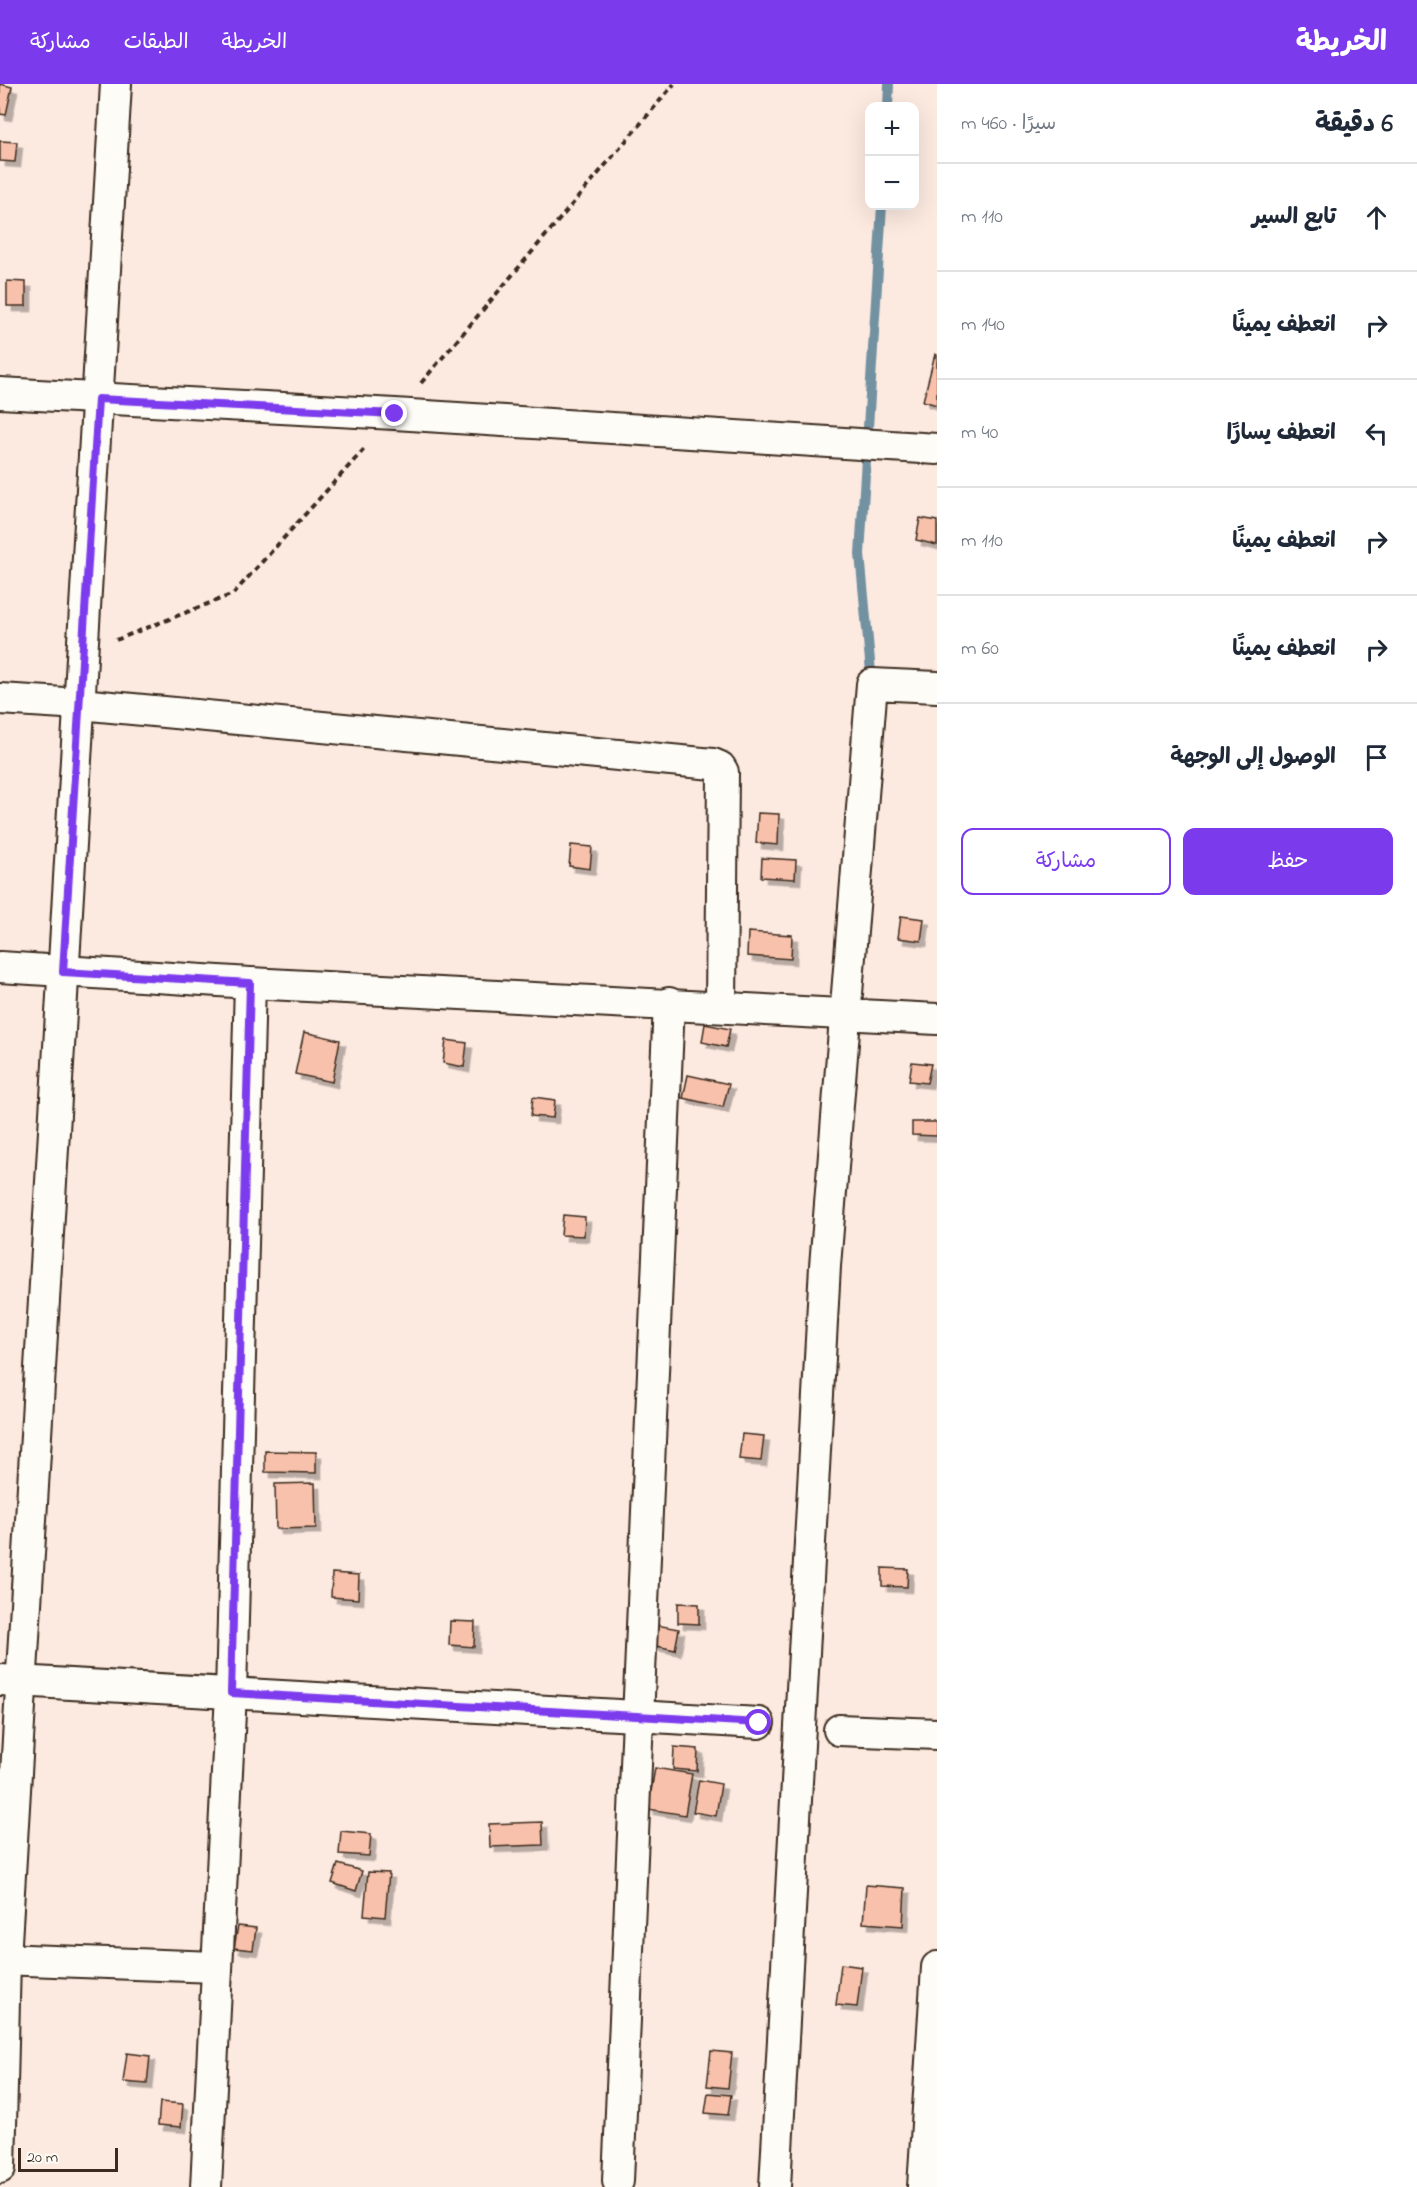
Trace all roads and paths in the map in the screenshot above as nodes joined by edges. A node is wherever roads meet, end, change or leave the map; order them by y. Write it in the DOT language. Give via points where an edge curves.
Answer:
graph roads {
  1 [pos="116,84"];
  2 [pos="0,393"];
  3 [pos="98,399"];
  4 [pos="937,449"];
  5 [pos="937,687"];
  6 [pos="0,699"];
  7 [pos="80,704"];
  8 [pos="0,967"];
  9 [pos="63,972"];
  10 [pos="250,983"];
  11 [pos="669,1003"];
  12 [pos="721,1006"];
  13 [pos="845,1013"];
  14 [pos="937,1019"];
  15 [pos="11,1681"];
  16 [pos="231,1693"];
  17 [pos="637,1717"];
  18 [pos="759,1723"];
  19 [pos="839,1730"];
  20 [pos="937,1734"];
  21 [pos="3,1959"];
  22 [pos="216,1967"];
  23 [pos="937,1967"];
  24 [pos="0,2168"];
  25 [pos="618,2181"];
  26 [pos="928,2182"];
  27 [pos="206,2187"];
  28 [pos="775,2187"];
  1 -- 3 [label="street"];
  2 -- 3 [label="street"];
  3 -- 4 [label="street"];
  3 -- 7 [label="street"];
  5 -- 13 [label="street" via="872,684"];
  6 -- 7 [label="street"];
  7 -- 9 [label="street"];
  7 -- 12 [label="street" via="720,766"];
  8 -- 9 [label="street"];
  9 -- 10 [label="street"];
  9 -- 15 [label="street"];
  10 -- 11 [label="street"];
  10 -- 16 [label="street"];
  11 -- 12 [label="street"];
  11 -- 17 [label="street"];
  12 -- 13 [label="street"];
  13 -- 14 [label="street"];
  13 -- 28 [label="street" via="825,1266"];
  15 -- 16 [label="street"];
  15 -- 21 [label="street"];
  16 -- 17 [label="street"];
  16 -- 22 [label="street"];
  17 -- 18 [label="street"];
  17 -- 25 [label="street"];
  19 -- 20 [label="street"];
  21 -- 22 [label="street"];
  21 -- 24 [label="street"];
  22 -- 27 [label="street"];
  23 -- 26 [label="street"];
}
